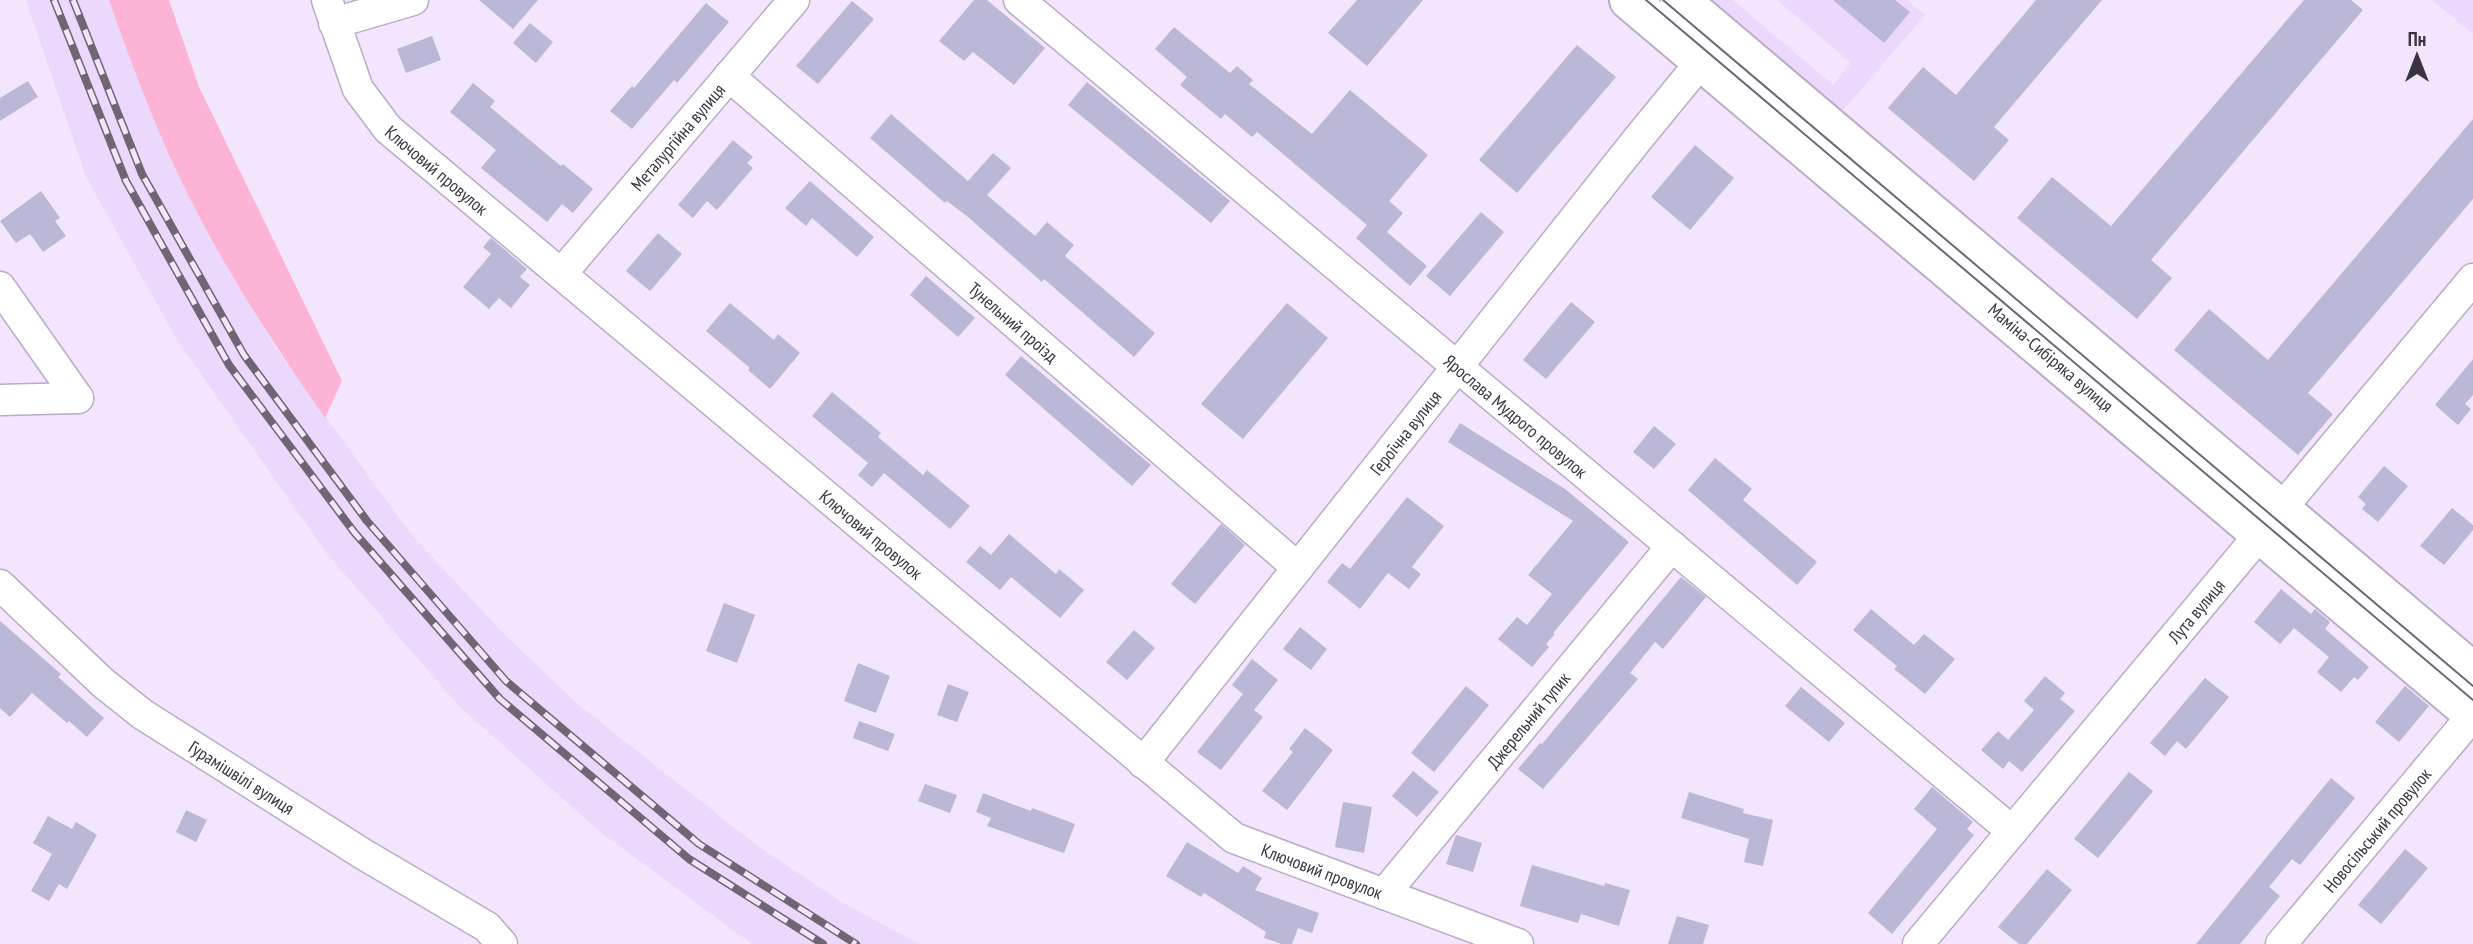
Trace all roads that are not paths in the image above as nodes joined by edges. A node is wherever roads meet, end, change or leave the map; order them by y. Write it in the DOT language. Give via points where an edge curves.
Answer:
graph roads {
  1 [pos="413,0"];
  2 [pos="794,0"];
  3 [pos="1019,0"];
  4 [pos="1629,0"];
  5 [pos="1679,0"];
  6 [pos="330,11"];
  7 [pos="1712,49"];
  8 [pos="729,76"];
  9 [pos="561,274"];
  10 [pos="2473,279"];
  11 [pos="0,287"];
  12 [pos="1457,366"];
  13 [pos="0,400"];
  14 [pos="2271,522"];
  15 [pos="1672,547"];
  16 [pos="1298,568"];
  17 [pos="0,585"];
  18 [pos="2473,672"];
  19 [pos="2473,714"];
  20 [pos="1143,763"];
  21 [pos="2012,831"];
  22 [pos="1384,894"];
  23 [pos="502,944"];
  24 [pos="1518,944"];
  25 [pos="1918,944"];
  26 [pos="2281,944"];
  1 -- 6 [label="street"];
  2 -- 8 [label="street, Металургійна вулиця"];
  3 -- 12 [label="street, Ярослава Мудрого провулок"];
  4 -- 7 [label="main road, Маміна-Сибіряка вулиця"];
  5 -- 7 [label="main road, Маміна-Сибіряка вулиця"];
  6 -- 9 [label="street, Ключовий провулок" via="358,89 388,129"];
  7 -- 12 [label="street, Героїчна вулиця"];
  7 -- 14 [label="main road, Маміна-Сибіряка вулиця"];
  8 -- 9 [label="street, Металургійна вулиця"];
  8 -- 16 [label="street, Тунельний проїзд"];
  9 -- 20 [label="street, Ключовий провулок"];
  10 -- 14 [label="street, Лута вулиця"];
  11 -- 13 [label="street" via="78,398"];
  12 -- 15 [label="street, Ярослава Мудрого провулок"];
  12 -- 16 [label="street, Героїчна вулиця"];
  14 -- 18 [label="main road, Маміна-Сибіряка вулиця"];
  14 -- 19 [label="main road, Маміна-Сибіряка вулиця"];
  14 -- 21 [label="street, Лута вулиця"];
  15 -- 21 [label="street, Ярослава Мудрого провулок"];
  15 -- 22 [label="street, Джерельний тупик"];
  16 -- 20 [label="street, Героїчна вулиця"];
  17 -- 23 [label="street, Гурамішвілі вулиця" via="142,714 487,927"];
  19 -- 26 [label="street, Новосільський провулок"];
  20 -- 22 [label="street, Ключовий провулок" via="1234,838"];
  21 -- 25 [label="street, Лута вулиця"];
  22 -- 24 [label="street, Ключовий провулок"];
}
